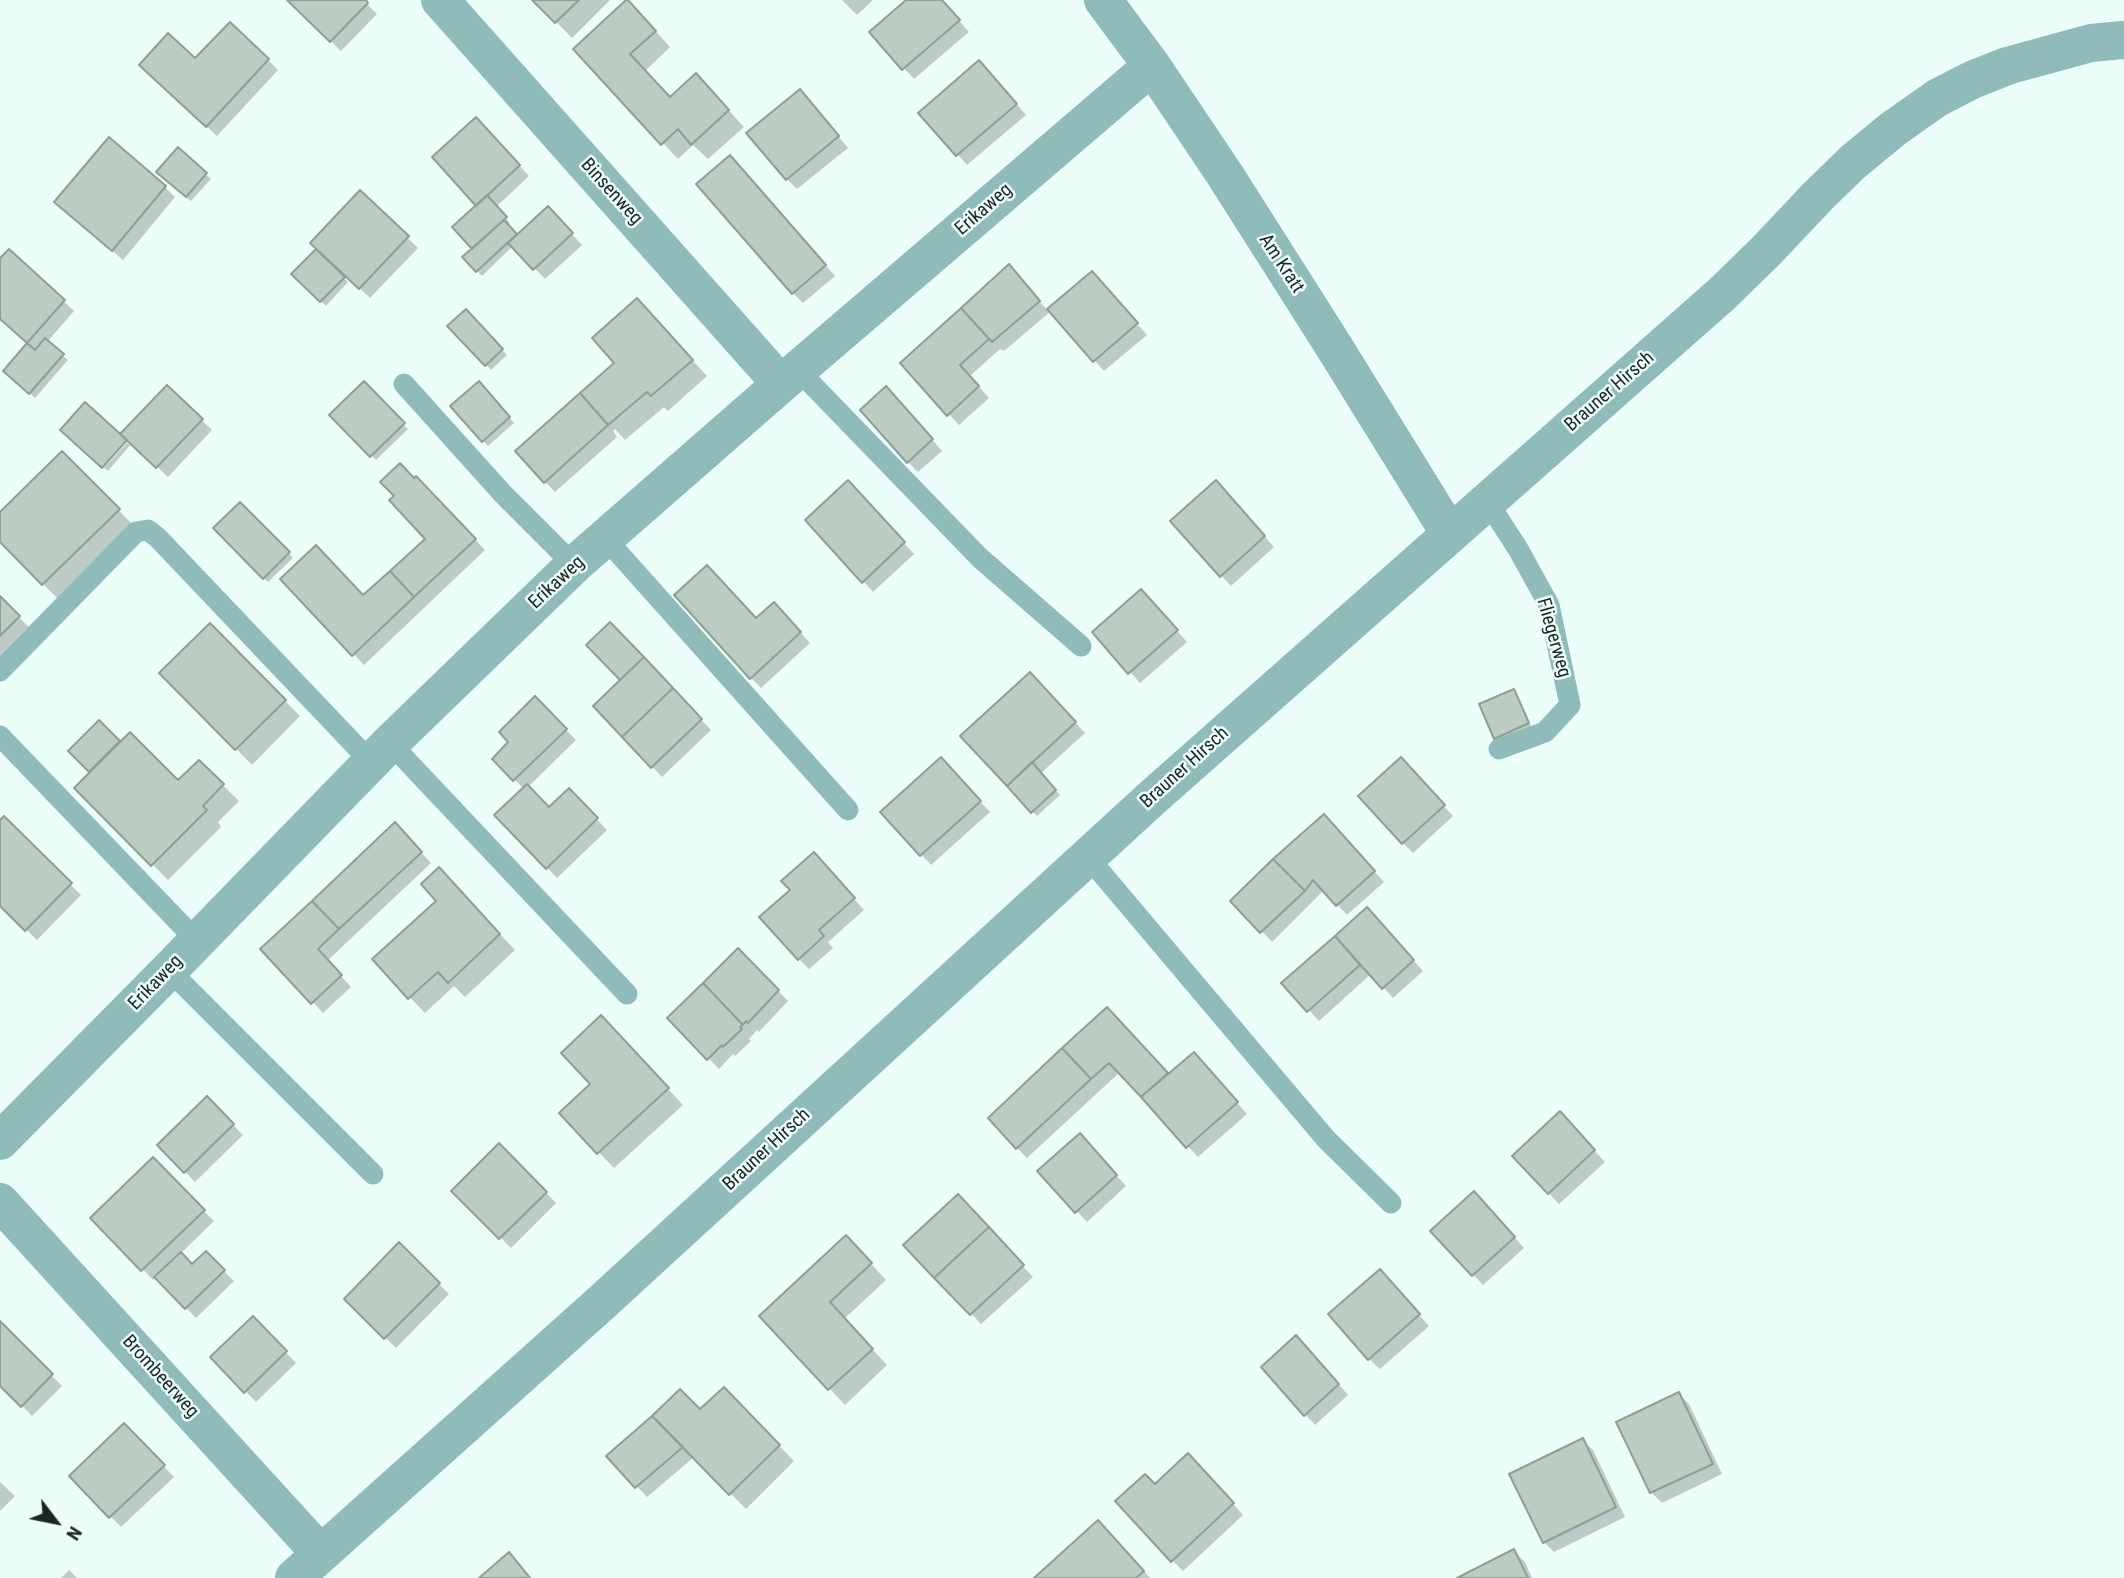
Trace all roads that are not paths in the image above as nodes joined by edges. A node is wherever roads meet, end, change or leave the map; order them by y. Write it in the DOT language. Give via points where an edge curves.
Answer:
graph roads {
  1 [pos="440,0"];
  2 [pos="1103,0"];
  3 [pos="2124,40"];
  4 [pos="1152,66"];
  5 [pos="789,377"];
  6 [pos="404,384"];
  7 [pos="1487,501"];
  8 [pos="1450,534"];
  9 [pos="605,538"];
  10 [pos="574,565"];
  11 [pos="1081,646"];
  12 [pos="0,671"];
  13 [pos="0,736"];
  14 [pos="1499,749"];
  15 [pos="380,753"];
  16 [pos="848,810"];
  17 [pos="1087,856"];
  18 [pos="197,941"];
  19 [pos="169,970"];
  20 [pos="627,994"];
  21 [pos="0,1141"];
  22 [pos="373,1174"];
  23 [pos="0,1202"];
  24 [pos="1391,1203"];
  25 [pos="307,1565"];
  1 -- 5 [label="street, Binsenweg"];
  2 -- 4 [label="street, Am Kratt"];
  3 -- 7 [label="street, Brauner Hirsch" via="2091,43 2007,66 1937,98 1893,129 1816,197 1723,293"];
  4 -- 5 [label="street, Erikaweg"];
  4 -- 8 [label="street, Am Kratt" via="1334,345"];
  5 -- 9 [label="street, Erikaweg"];
  5 -- 11 [label="lane" via="979,558"];
  6 -- 10 [label="lane"];
  7 -- 8 [label="street, Brauner Hirsch"];
  7 -- 14 [label="lane, Fliegerweg" via="1549,605 1570,705 1545,732"];
  8 -- 17 [label="street, Brauner Hirsch"];
  9 -- 10 [label="street, Erikaweg"];
  9 -- 16 [label="lane"];
  10 -- 15 [label="street, Erikaweg"];
  12 -- 15 [label="lane" via="136,532 148,530"];
  13 -- 18 [label="lane"];
  15 -- 18 [label="street, Erikaweg"];
  15 -- 20 [label="lane"];
  17 -- 24 [label="lane" via="1326,1139"];
  17 -- 25 [label="street, Brauner Hirsch" via="609,1296"];
  18 -- 19 [label="street, Erikaweg"];
  19 -- 21 [label="street, Erikaweg"];
  19 -- 22 [label="lane"];
  23 -- 25 [label="street, Brombeerweg"];
}
